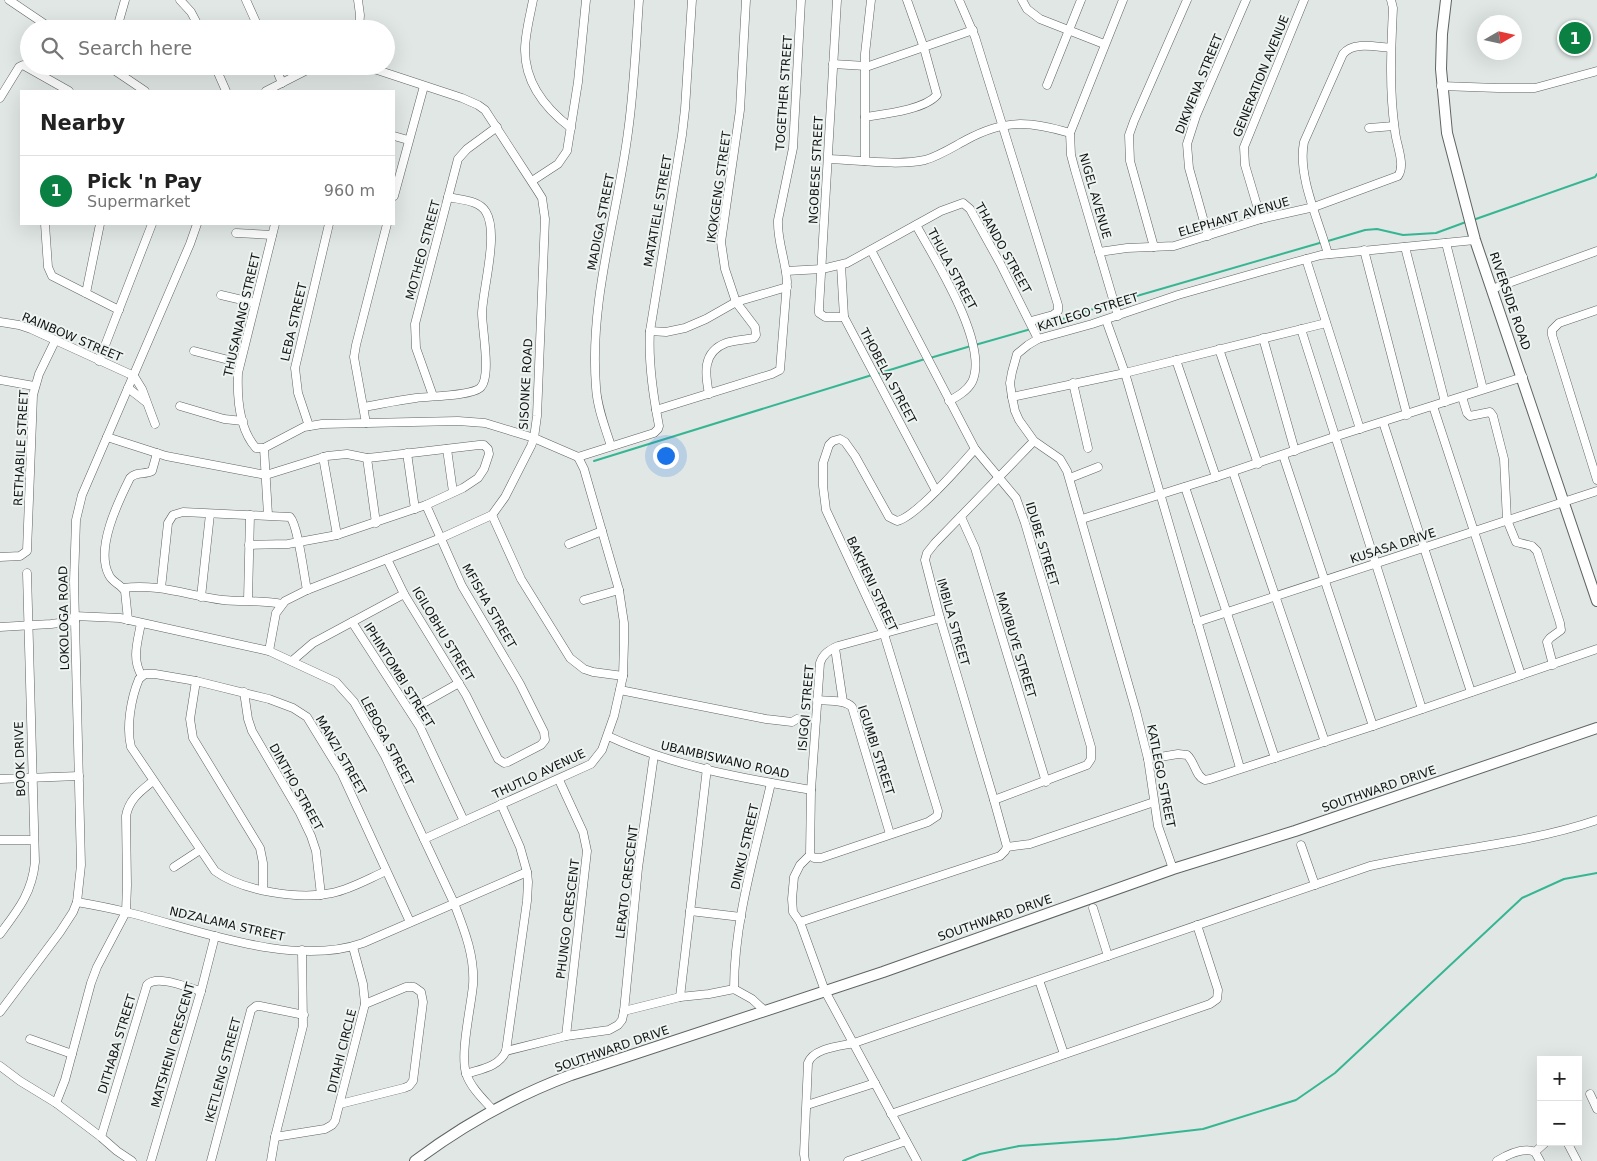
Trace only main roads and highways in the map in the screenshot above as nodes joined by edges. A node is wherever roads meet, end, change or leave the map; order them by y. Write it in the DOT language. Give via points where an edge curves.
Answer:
graph roads {
  1 [pos="1446,0"];
  2 [pos="1597,601"];
  3 [pos="1597,728"];
  4 [pos="415,1161"];
  1 -- 2 [label="main road, RIVERSIDE ROAD" via="1441,86 1447,132 1475,240"];
  3 -- 4 [label="main road, SOUTHWARD DRIVE" via="571,1075 493,1110"];
}
